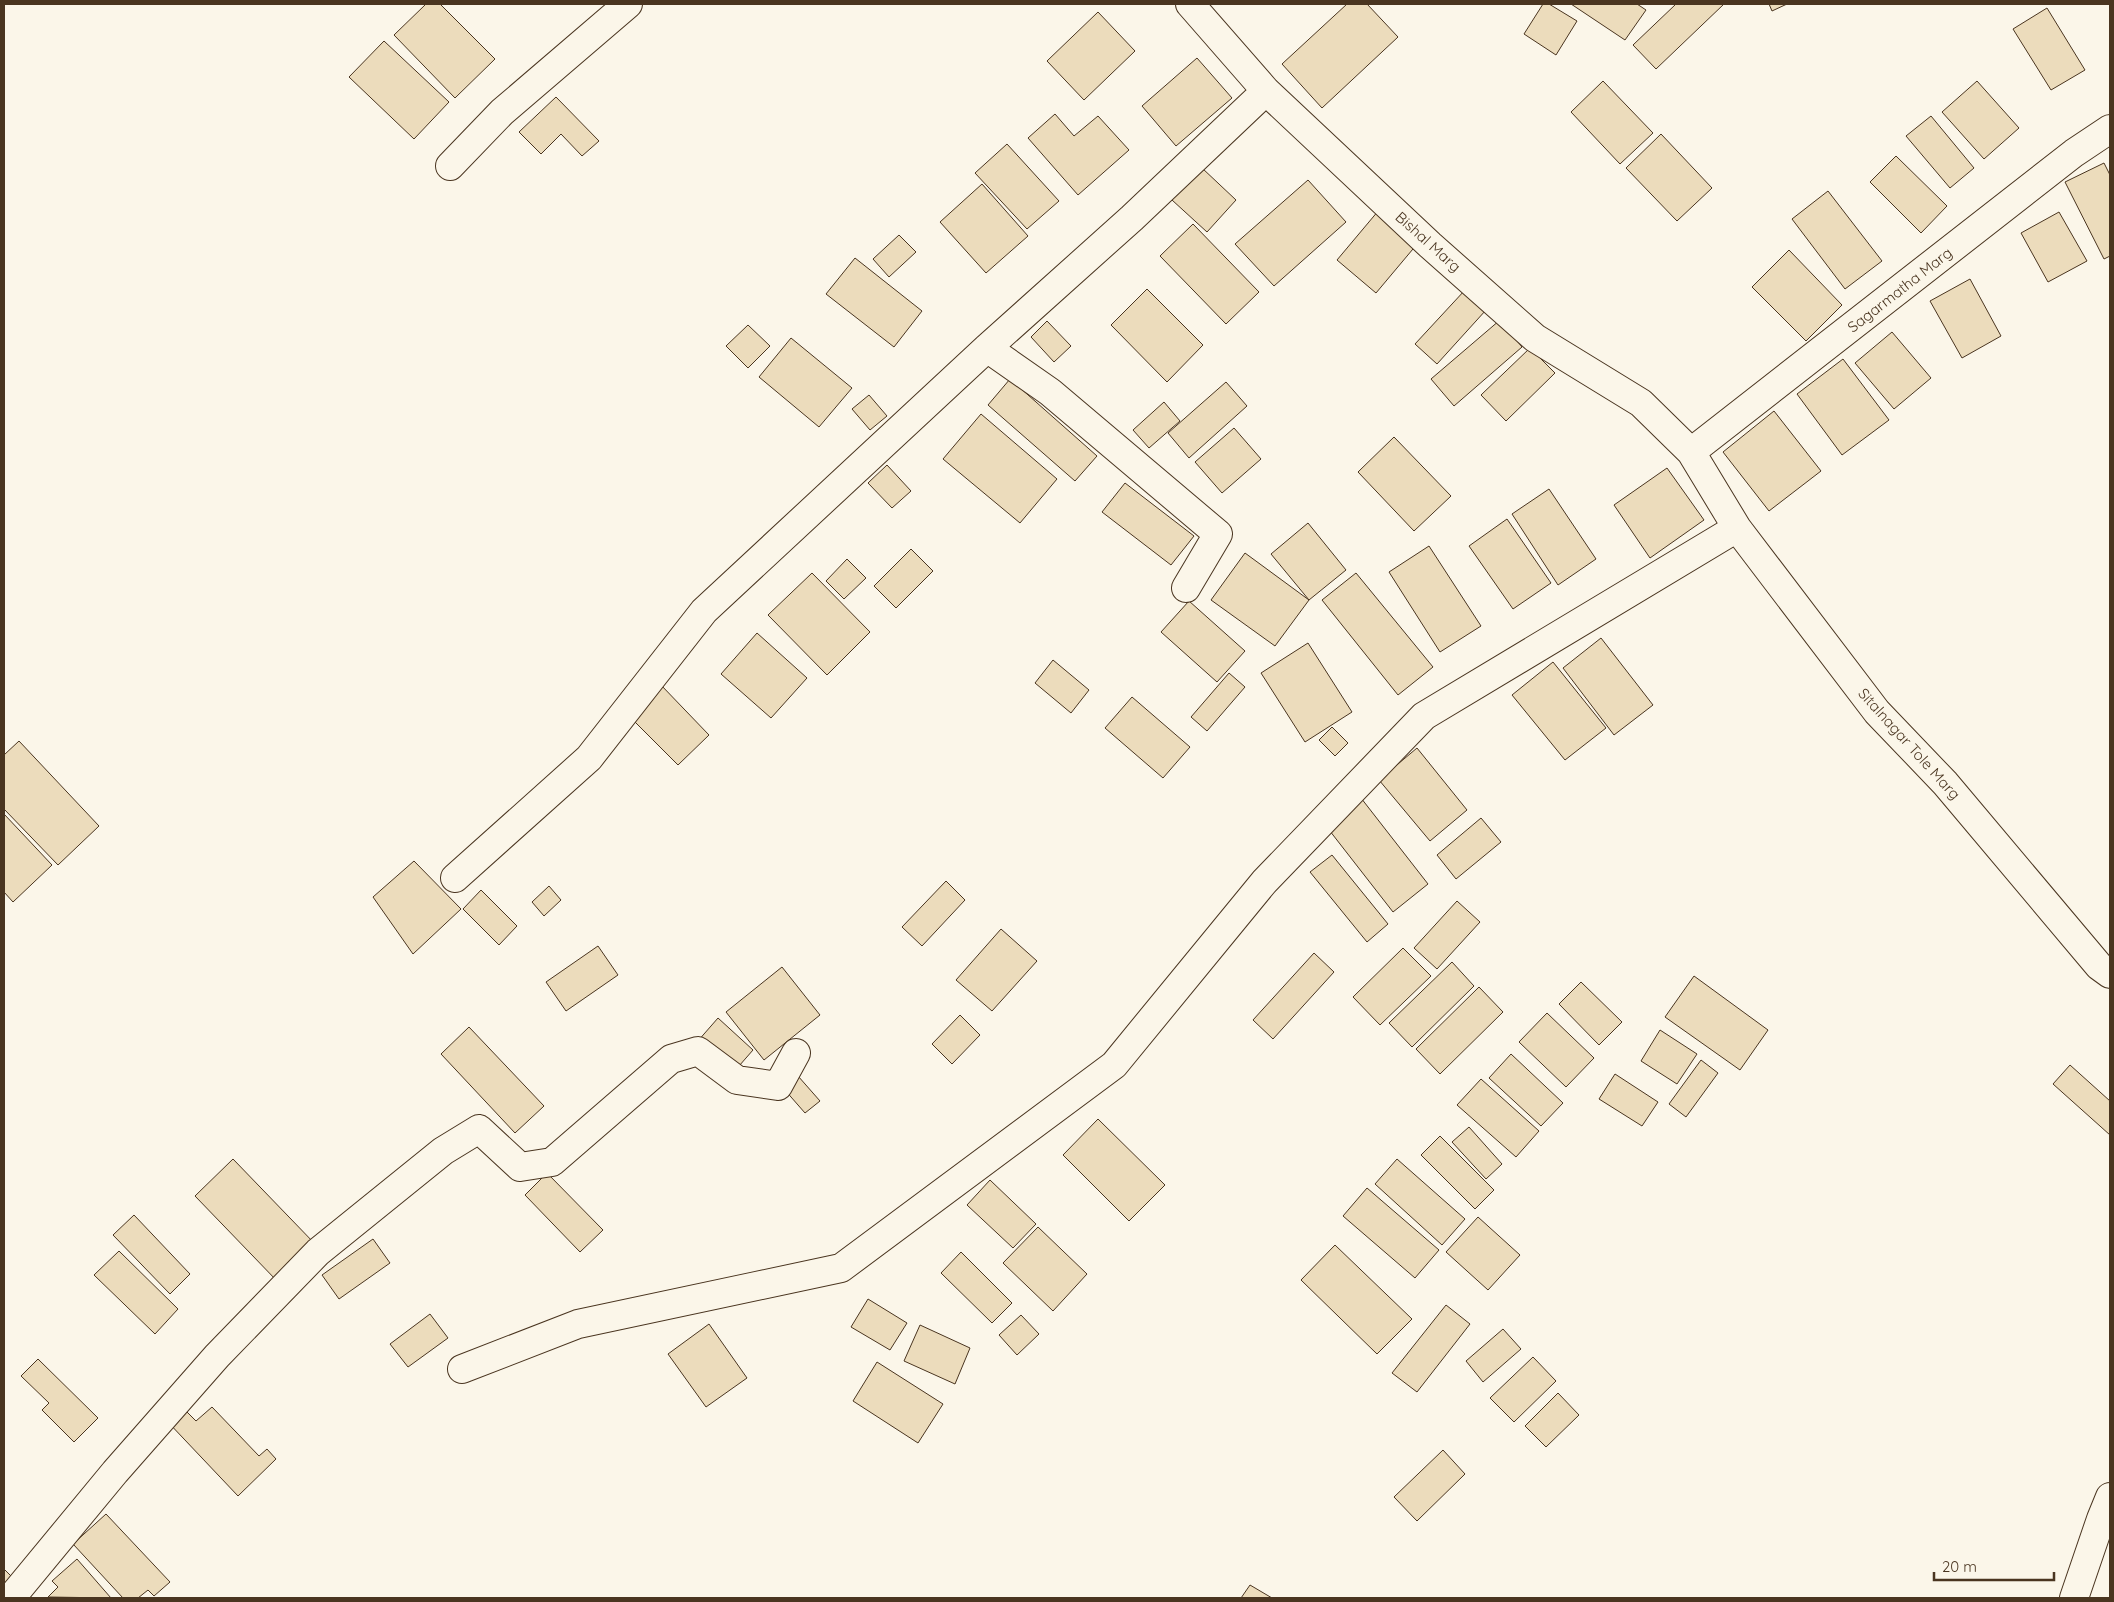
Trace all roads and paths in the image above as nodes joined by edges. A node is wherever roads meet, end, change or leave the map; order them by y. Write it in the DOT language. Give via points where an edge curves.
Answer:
graph roads {
  1 [pos="628,4"];
  2 [pos="1201,7"];
  3 [pos="1266,90"];
  4 [pos="2110,129"];
  5 [pos="450,166"];
  6 [pos="987,348"];
  7 [pos="1691,452"];
  8 [pos="1737,528"];
  9 [pos="1186,588"];
  10 [pos="455,878"];
  11 [pos="2110,974"];
  12 [pos="796,1054"];
  13 [pos="462,1369"];
  14 [pos="2110,1497"];
  15 [pos="11,1598"];
  16 [pos="2074,1598"];
  1 -- 5 [label="street" via="502,112"];
  2 -- 3 [label="street, Bishal Marg"];
  3 -- 6 [label="street" via="1132,218"];
  3 -- 7 [label="street, Bishal Marg" via="1430,245 1535,338 1641,403"];
  4 -- 7 [label="street, Sagarmatha Marg" via="2074,153"];
  6 -- 9 [label="street" via="1050,392 1218,534"];
  6 -- 10 [label="street" via="704,611 589,758"];
  7 -- 8 [label="street, Sitalnagar Tole Marg"];
  8 -- 11 [label="street, Sitalnagar Tole Marg" via="1876,712 1945,783 2099,966"];
  8 -- 13 [label="street" via="1424,716 1264,882 1114,1065 841,1268 578,1324"];
  12 -- 15 [label="street" via="778,1086 737,1080 698,1051 671,1059 552,1162 520,1167 479,1129 443,1151 318,1252 230,1342 115,1472"];
  14 -- 16 [label="street"];
}
